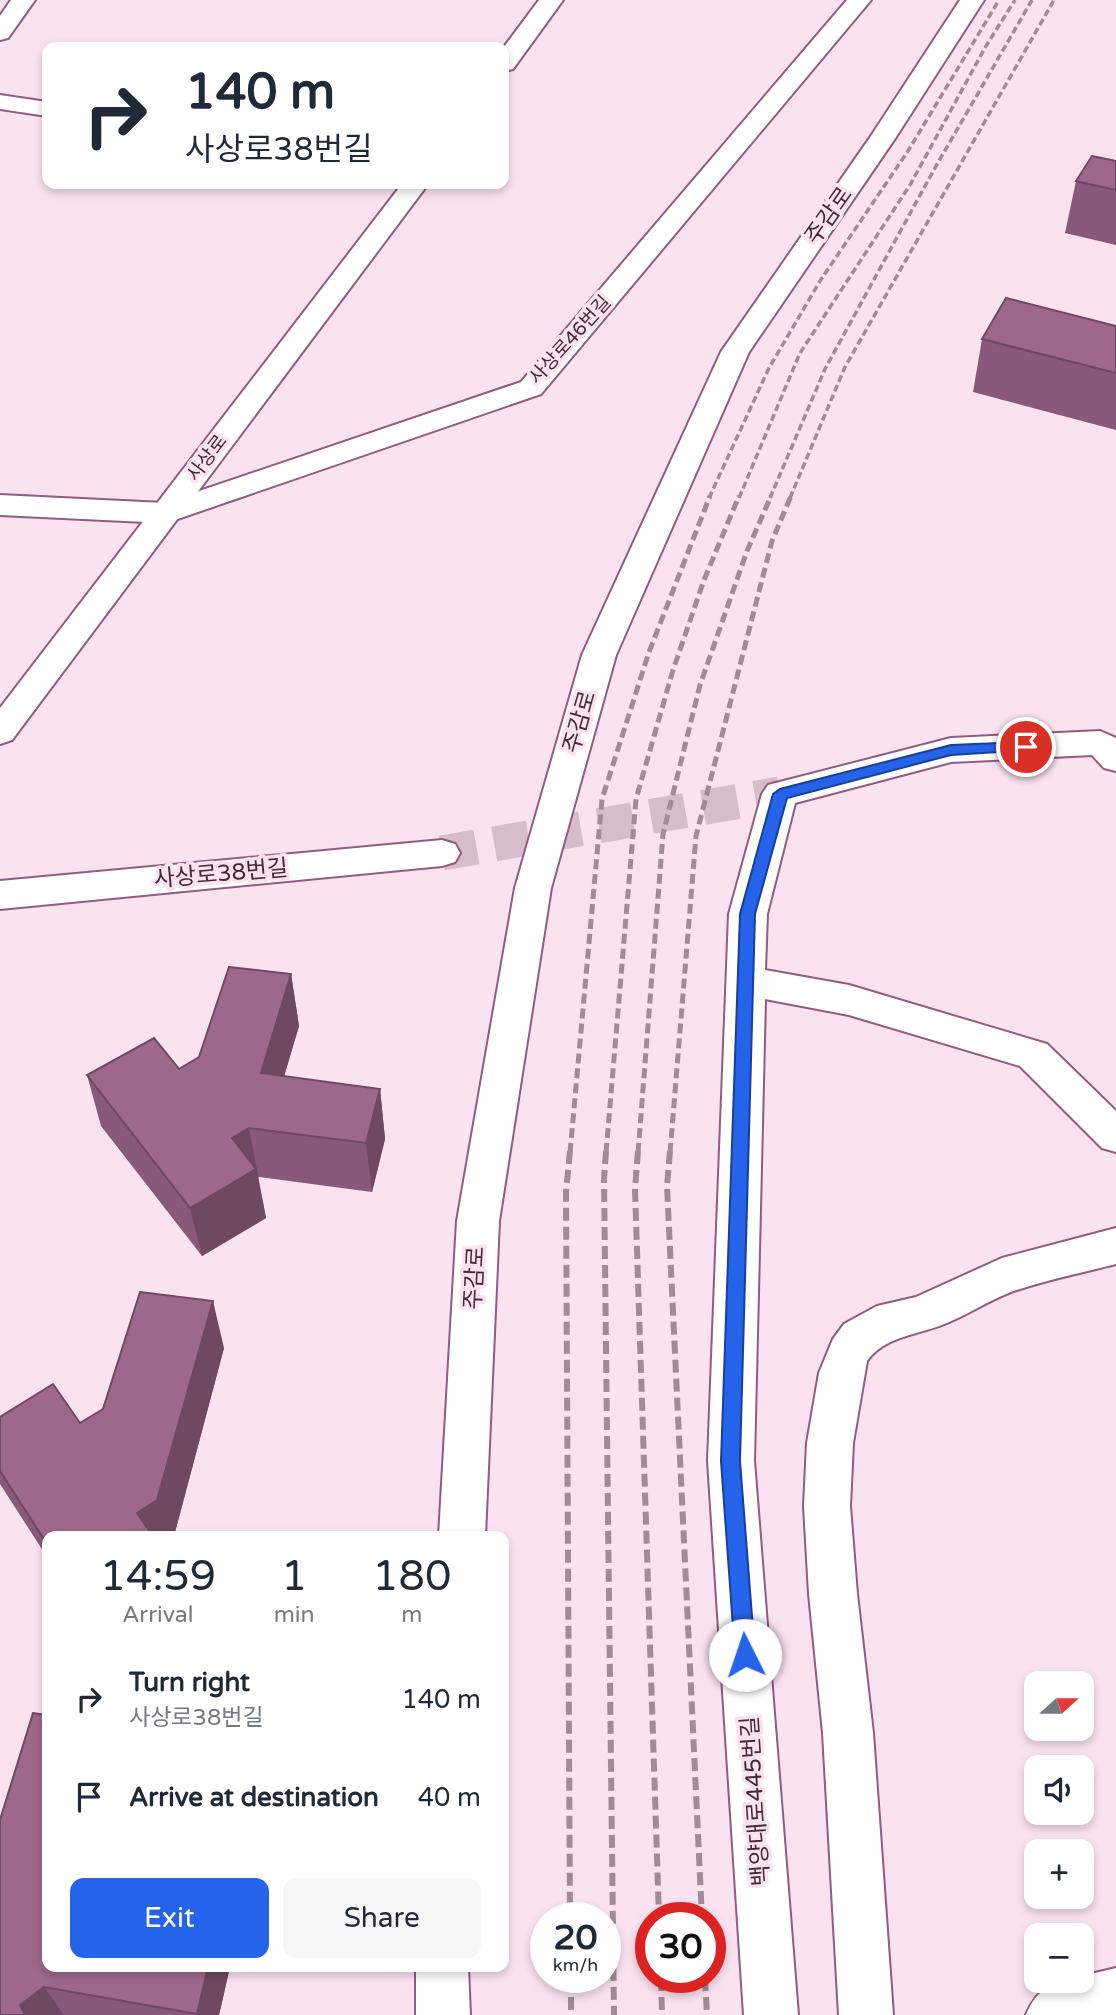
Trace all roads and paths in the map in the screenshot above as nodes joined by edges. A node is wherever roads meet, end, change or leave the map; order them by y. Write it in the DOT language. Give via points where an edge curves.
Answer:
graph roads {
  1 [pos="23,0"];
  2 [pos="551,0"];
  3 [pos="859,0"];
  4 [pos="972,0"];
  5 [pos="0,33"];
  6 [pos="509,57"];
  7 [pos="0,102"];
  8 [pos="42,108"];
  9 [pos="411,189"];
  10 [pos="0,505"];
  11 [pos="166,513"];
  12 [pos="0,733"];
  13 [pos="1116,759"];
  14 [pos="442,853"];
  15 [pos="0,895"];
  16 [pos="746,981"];
  17 [pos="1116,1136"];
  18 [pos="1116,1246"];
  19 [pos="462,1531"];
  20 [pos="442,1972"];
  21 [pos="1116,1995"];
  22 [pos="443,2015"];
  23 [pos="771,2015"];
  24 [pos="866,2015"];
  25 [pos="1053,2015"];
  1 -- 5 [label="street"];
  2 -- 6 [label="street"];
  3 -- 11 [label="street, 사상로46번길" via="531,388"];
  4 -- 19 [label="street, 주감로" via="735,352 599,655 533,888 478,1221"];
  7 -- 8 [label="street"];
  9 -- 11 [label="street, 사상로"];
  10 -- 11 [label="street"];
  11 -- 12 [label="street, 사상로"];
  13 -- 16 [label="street, 백양대로445번길" via="1100,743 951,750 780,794 748,914"];
  14 -- 15 [label="street, 사상로38번길"];
  16 -- 17 [label="street" via="849,1000 1033,1055"];
  16 -- 23 [label="street, 백양대로445번길" via="731,1461"];
  18 -- 24 [label="street" via="1002,1276 931,1310 892,1320 859,1337 841,1373 830,1444 827,1506 848,1733"];
  20 -- 22 [label="street"];
  21 -- 25 [label="street" via="1063,2006"];
}
